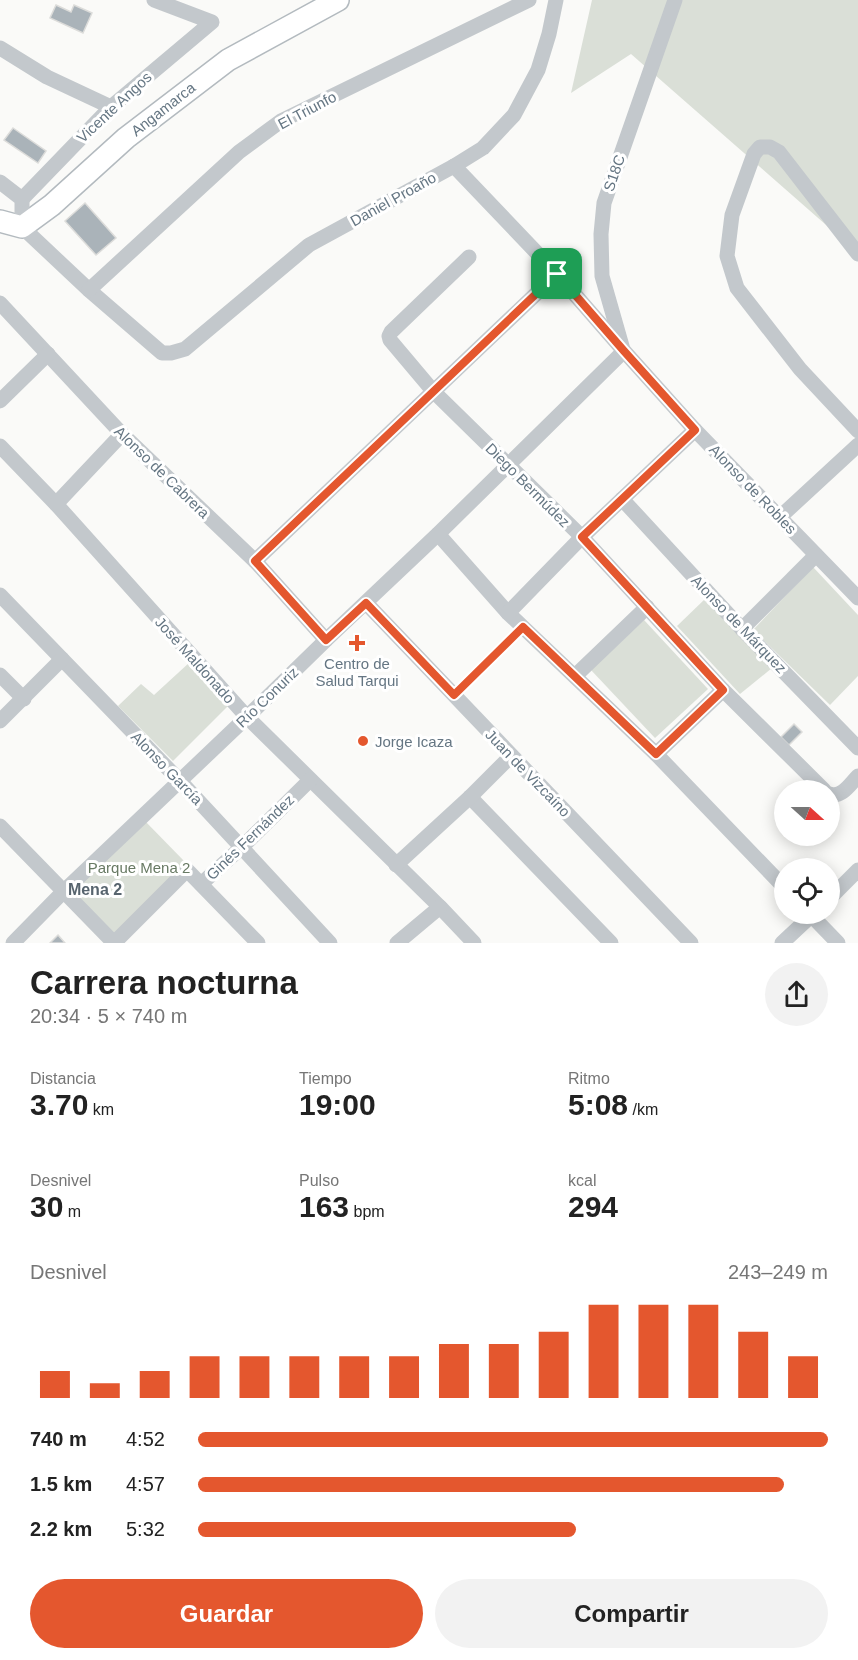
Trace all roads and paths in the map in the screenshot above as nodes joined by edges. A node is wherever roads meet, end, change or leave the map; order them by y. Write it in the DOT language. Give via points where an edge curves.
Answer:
graph roads {
  1 [pos="154,0"];
  2 [pos="338,0"];
  3 [pos="529,0"];
  4 [pos="556,0"];
  5 [pos="675,0"];
  6 [pos="0,48"];
  7 [pos="111,107"];
  8 [pos="454,166"];
  9 [pos="0,182"];
  10 [pos="22,199"];
  11 [pos="0,221"];
  12 [pos="22,227"];
  13 [pos="858,254"];
  14 [pos="469,257"];
  15 [pos="557,274"];
  16 [pos="89,290"];
  17 [pos="0,303"];
  18 [pos="624,351"];
  19 [pos="48,354"];
  20 [pos="433,391"];
  21 [pos="0,401"];
  22 [pos="695,430"];
  23 [pos="858,431"];
  24 [pos="122,434"];
  25 [pos="0,446"];
  26 [pos="857,447"];
  27 [pos="509,465"];
  28 [pos="622,499"];
  29 [pos="56,504"];
  30 [pos="780,517"];
  31 [pos="438,534"];
  32 [pos="582,537"];
  33 [pos="816,555"];
  34 [pos="255,561"];
  35 [pos="0,595"];
  36 [pos="858,598"];
  37 [pos="366,603"];
  38 [pos="647,607"];
  39 [pos="507,613"];
  40 [pos="523,627"];
  41 [pos="742,629"];
  42 [pos="326,640"];
  43 [pos="62,659"];
  44 [pos="0,675"];
  45 [pos="576,676"];
  46 [pos="723,690"];
  47 [pos="454,695"];
  48 [pos="24,699"];
  49 [pos="247,717"];
  50 [pos="0,721"];
  51 [pos="858,748"];
  52 [pos="656,754"];
  53 [pos="512,756"];
  54 [pos="858,776"];
  55 [pos="310,780"];
  56 [pos="814,780"];
  57 [pos="180,781"];
  58 [pos="840,794"];
  59 [pos="470,797"];
  60 [pos="0,826"];
  61 [pos="242,847"];
  62 [pos="396,865"];
  63 [pos="858,870"];
  64 [pos="774,877"];
  65 [pos="201,884"];
  66 [pos="840,888"];
  67 [pos="63,892"];
  68 [pos="440,907"];
  69 [pos="801,924"];
  70 [pos="820,924"];
  71 [pos="13,943"];
  72 [pos="114,943"];
  73 [pos="258,943"];
  74 [pos="330,943"];
  75 [pos="397,943"];
  76 [pos="474,943"];
  77 [pos="612,943"];
  78 [pos="692,943"];
  79 [pos="782,943"];
  80 [pos="838,943"];
  1 -- 7 [label="street, Vicente Angos" via="212,22"];
  2 -- 12 [label="street, Angamarca" via="228,60 126,138"];
  3 -- 16 [label="street, El Triunfo" via="281,121 239,152"];
  4 -- 8 [label="street, Daniel Proaño" via="538,70 514,115 483,148"];
  5 -- 18 [label="street, S18C" via="604,202 602,276"];
  6 -- 7 [label="street"];
  7 -- 10 [label="street, Vicente Angos"];
  8 -- 15 [label="street, Alonso de Robles"];
  8 -- 16 [label="street, Daniel Proaño" via="309,245 185,350 162,353"];
  9 -- 10 [label="street"];
  10 -- 12 [label="street"];
  11 -- 12 [label="street"];
  12 -- 16 [label="street"];
  13 -- 23 [label="street" via="779,152 760,147 732,215 728,256 737,288 800,369"];
  14 -- 20 [label="street, Diego Bermúdez" via="389,336"];
  15 -- 18 [label="street, Alonso de Robles"];
  15 -- 20 [label="street"];
  17 -- 19 [label="street, Alonso de Cabrera"];
  18 -- 22 [label="street, Alonso de Robles"];
  18 -- 27 [label="street, Río Conuriz"];
  19 -- 21 [label="street"];
  19 -- 24 [label="street, Alonso de Cabrera"];
  20 -- 27 [label="street, Diego Bermúdez"];
  20 -- 34 [label="street"];
  22 -- 28 [label="street"];
  22 -- 30 [label="street, Alonso de Robles"];
  24 -- 29 [label="street"];
  24 -- 34 [label="street, Alonso de Cabrera"];
  25 -- 29 [label="street, José Maldonado"];
  26 -- 30 [label="street"];
  27 -- 31 [label="street, Río Conuriz"];
  27 -- 32 [label="street, Diego Bermúdez"];
  28 -- 32 [label="street"];
  28 -- 41 [label="street, Alonso de Márquez"];
  29 -- 49 [label="street, José Maldonado"];
  30 -- 33 [label="street, Alonso de Robles"];
  31 -- 37 [label="street, Río Conuriz"];
  31 -- 39 [label="street"];
  32 -- 38 [label="street, Diego Bermúdez"];
  32 -- 39 [label="street"];
  33 -- 36 [label="street, Alonso de Robles"];
  33 -- 41 [label="street"];
  34 -- 42 [label="street, Alonso de Cabrera"];
  35 -- 43 [label="street, Alonso García"];
  37 -- 42 [label="street, Río Conuriz"];
  37 -- 47 [label="street, Juan de Vizcaíno"];
  38 -- 45 [label="street"];
  38 -- 46 [label="street, Diego Bermúdez"];
  39 -- 40 [label="street"];
  40 -- 45 [label="street"];
  40 -- 47 [label="lane"];
  41 -- 51 [label="street, Alonso de Márquez"];
  42 -- 49 [label="street, Río Conuriz"];
  43 -- 48 [label="street"];
  43 -- 57 [label="street, Alonso García"];
  44 -- 48 [label="street"];
  45 -- 52 [label="street"];
  46 -- 52 [label="street"];
  46 -- 56 [label="street, Diego Bermúdez"];
  47 -- 53 [label="street, Juan de Vizcaíno"];
  48 -- 50 [label="street"];
  49 -- 55 [label="street, José Maldonado"];
  49 -- 57 [label="street, Río Conuriz"];
  52 -- 64 [label="street"];
  53 -- 59 [label="street"];
  53 -- 78 [label="street, Juan de Vizcaíno"];
  54 -- 58 [label="street"];
  55 -- 61 [label="street, Ginés Fernández"];
  55 -- 62 [label="street, José Maldonado"];
  57 -- 61 [label="street, Alonso García"];
  57 -- 67 [label="street, Río Conuriz"];
  59 -- 62 [label="street"];
  59 -- 77 [label="street"];
  60 -- 67 [label="street"];
  61 -- 65 [label="street, Ginés Fernández"];
  61 -- 74 [label="street, Alonso García"];
  62 -- 68 [label="street, José Maldonado"];
  63 -- 66 [label="street"];
  65 -- 72 [label="street, Ginés Fernández" via="187,870"];
  65 -- 73 [label="street"];
  67 -- 71 [label="street, Río Conuriz"];
  67 -- 72 [label="street"];
  68 -- 75 [label="street"];
  68 -- 76 [label="street, José Maldonado"];
  69 -- 79 [label="street"];
  70 -- 80 [label="street"];
}
